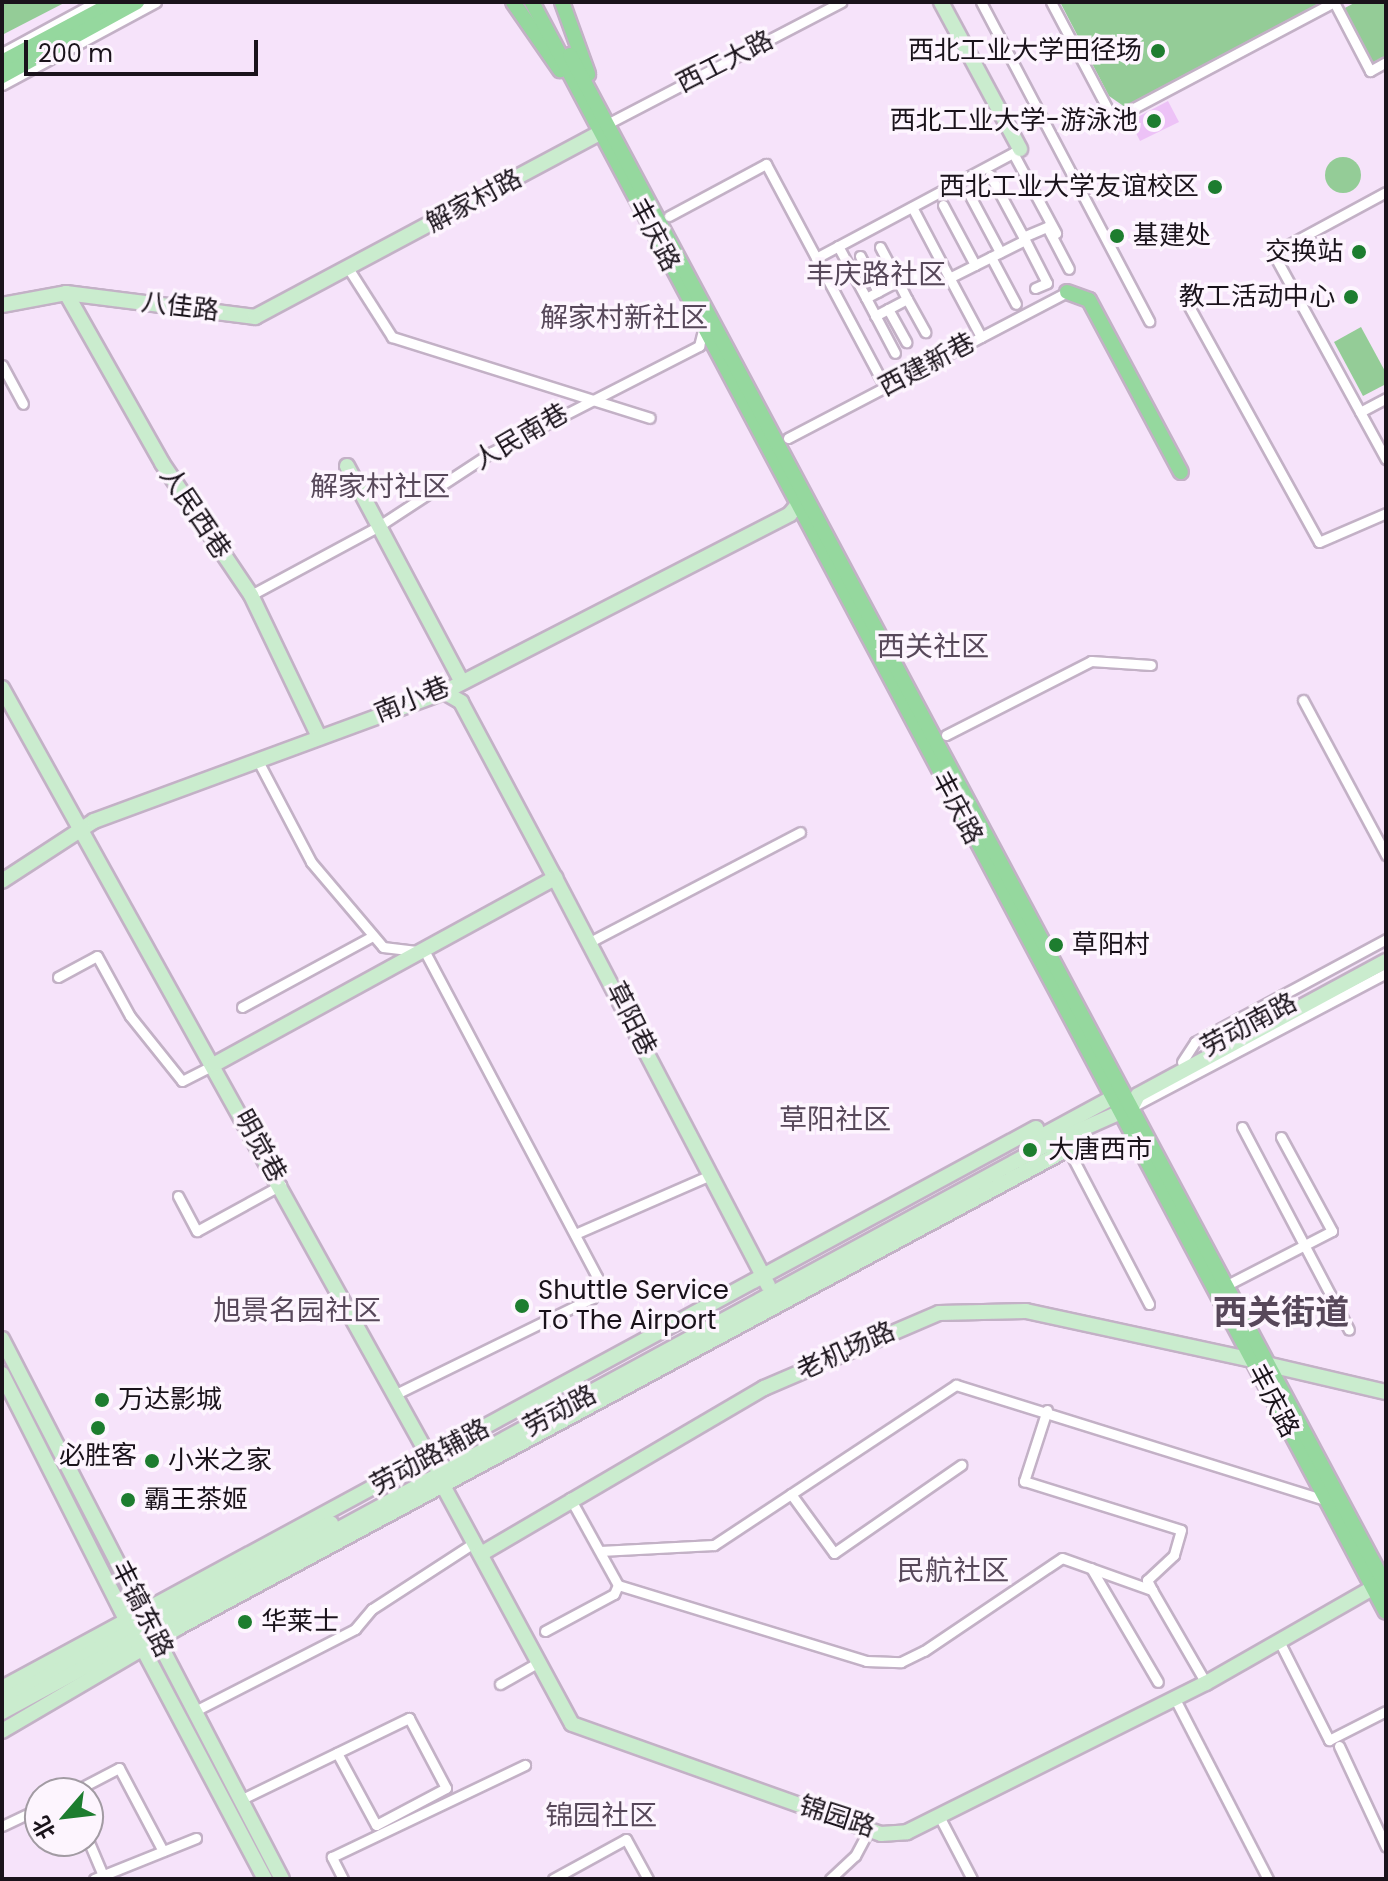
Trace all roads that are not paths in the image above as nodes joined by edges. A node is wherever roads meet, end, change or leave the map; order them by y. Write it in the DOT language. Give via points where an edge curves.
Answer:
graph roads {
  1 [pos="96,2"];
  2 [pos="115,2"];
  3 [pos="137,2"];
  4 [pos="156,2"];
  5 [pos="513,2"];
  6 [pos="532,2"];
  7 [pos="542,2"];
  8 [pos="562,2"];
  9 [pos="841,2"];
  10 [pos="941,2"];
  11 [pos="981,2"];
  12 [pos="1051,2"];
  13 [pos="1329,3"];
  14 [pos="2,53"];
  15 [pos="2,62"];
  16 [pos="1386,62"];
  17 [pos="2,76"];
  18 [pos="2,85"];
  19 [pos="588,112"];
  20 [pos="604,124"];
  21 [pos="1016,151"];
  22 [pos="990,175"];
  23 [pos="1386,192"];
  24 [pos="969,194"];
  25 [pos="943,205"];
  26 [pos="912,207"];
  27 [pos="669,216"];
  28 [pos="1056,233"];
  29 [pos="1024,239"];
  30 [pos="838,246"];
  31 [pos="880,247"];
  32 [pos="996,255"];
  33 [pos="860,256"];
  34 [pos="816,258"];
  35 [pos="941,262"];
  36 [pos="975,265"];
  37 [pos="348,268"];
  38 [pos="1069,269"];
  39 [pos="949,278"];
  40 [pos="899,283"];
  41 [pos="1035,288"];
  42 [pos="878,292"];
  43 [pos="1067,292"];
  44 [pos="66,293"];
  45 [pos="866,298"];
  46 [pos="907,299"];
  47 [pos="1186,301"];
  48 [pos="1016,304"];
  49 [pos="2,305"];
  50 [pos="888,309"];
  51 [pos="875,316"];
  52 [pos="1149,321"];
  53 [pos="703,330"];
  54 [pos="925,332"];
  55 [pos="981,337"];
  56 [pos="906,342"];
  57 [pos="895,353"];
  58 [pos="2,365"];
  59 [pos="885,387"];
  60 [pos="1386,398"];
  61 [pos="602,399"];
  62 [pos="23,404"];
  63 [pos="1360,412"];
  64 [pos="650,418"];
  65 [pos="788,438"];
  66 [pos="1386,459"];
  67 [pos="347,466"];
  68 [pos="1181,472"];
  69 [pos="801,498"];
  70 [pos="1386,513"];
  71 [pos="379,526"];
  72 [pos="251,595"];
  73 [pos="1151,665"];
  74 [pos="461,680"];
  75 [pos="2,688"];
  76 [pos="444,692"];
  77 [pos="1303,700"];
  78 [pos="318,735"];
  79 [pos="946,735"];
  80 [pos="257,759"];
  81 [pos="81,827"];
  82 [pos="800,832"];
  83 [pos="1386,855"];
  84 [pos="555,878"];
  85 [pos="2,881"];
  86 [pos="373,936"];
  87 [pos="1386,939"];
  88 [pos="590,942"];
  89 [pos="425,952"];
  90 [pos="1386,952"];
  91 [pos="1386,961"];
  92 [pos="1386,973"];
  93 [pos="58,977"];
  94 [pos="242,1007"];
  95 [pos="1182,1062"];
  96 [pos="215,1064"];
  97 [pos="1118,1095"];
  98 [pos="1126,1110"];
  99 [pos="1242,1127"];
  100 [pos="1281,1137"];
  101 [pos="1073,1143"];
  102 [pos="711,1175"];
  103 [pos="281,1185"];
  104 [pos="178,1196"];
  105 [pos="575,1234"];
  106 [pos="1304,1246"];
  107 [pos="1227,1285"];
  108 [pos="769,1286"];
  109 [pos="1149,1304"];
  110 [pos="1349,1330"];
  111 [pos="2,1339"];
  112 [pos="1252,1360"];
  113 [pos="1270,1365"];
  114 [pos="2,1374"];
  115 [pos="1386,1392"];
  116 [pos="396,1394"];
  117 [pos="1047,1410"];
  118 [pos="961,1465"];
  119 [pos="437,1471"];
  120 [pos="791,1494"];
  121 [pos="570,1498"];
  122 [pos="1325,1500"];
  123 [pos="478,1548"];
  124 [pos="600,1551"];
  125 [pos="1091,1568"];
  126 [pos="618,1585"];
  127 [pos="1381,1586"];
  128 [pos="1152,1590"];
  129 [pos="1386,1612"];
  130 [pos="150,1625"];
  131 [pos="545,1631"];
  132 [pos="135,1634"];
  133 [pos="1280,1643"];
  134 [pos="539,1662"];
  135 [pos="1158,1682"];
  136 [pos="1206,1683"];
  137 [pos="500,1684"];
  138 [pos="2,1688"];
  139 [pos="1175,1699"];
  140 [pos="2,1701"];
  141 [pos="195,1711"];
  142 [pos="1386,1711"];
  143 [pos="2,1712"];
  144 [pos="2,1731"];
  145 [pos="1339,1746"];
  146 [pos="337,1753"];
  147 [pos="525,1765"];
  148 [pos="102,1777"];
  149 [pos="240,1800"];
  150 [pos="24,1816"];
  151 [pos="939,1816"];
  152 [pos="2,1826"];
  153 [pos="869,1830"];
  154 [pos="196,1838"];
  155 [pos="1386,1847"];
  156 [pos="163,1851"];
  157 [pos="93,1857"];
  158 [pos="98,1877"];
  159 [pos="265,1879"];
  160 [pos="282,1879"];
  161 [pos="343,1879"];
  162 [pos="553,1879"];
  163 [pos="648,1879"];
  164 [pos="830,1879"];
  165 [pos="972,1879"];
  166 [pos="1268,1879"];
  1 -- 14 [label="street"];
  2 -- 15 [label="main road"];
  3 -- 17 [label="main road"];
  4 -- 18 [label="street"];
  5 -- 19 [label="main road"];
  6 -- 19 [label="main road, 丰庆路"];
  7 -- 20 [label="main road, 丰庆路"];
  8 -- 20 [label="main road"];
  9 -- 20 [label="street, 西工大路"];
  10 -- 21 [label="street"];
  11 -- 52 [label="street"];
  12 -- 13 [label="street" via="1113,119"];
  13 -- 16 [label="street" via="1370,71"];
  19 -- 20 [label="main road, 丰庆路"];
  20 -- 37 [label="street, 解家村路"];
  20 -- 53 [label="main road, 丰庆路"];
  20 -- 69 [label="main road, 丰庆路"];
  21 -- 26 [label="street"];
  21 -- 28 [label="street"];
  22 -- 29 [label="street"];
  23 -- 63 [label="street" via="1273,253"];
  24 -- 32 [label="street"];
  25 -- 36 [label="street"];
  26 -- 30 [label="street"];
  26 -- 35 [label="street"];
  27 -- 34 [label="street" via="766,164"];
  29 -- 32 [label="street"];
  29 -- 38 [label="street" via="1047,227"];
  29 -- 41 [label="street" via="1047,283"];
  30 -- 34 [label="street"];
  30 -- 45 [label="street"];
  31 -- 40 [label="street"];
  32 -- 36 [label="street"];
  32 -- 48 [label="street"];
  33 -- 42 [label="street"];
  34 -- 59 [label="street"];
  35 -- 39 [label="street"];
  35 -- 40 [label="street"];
  36 -- 39 [label="street"];
  37 -- 44 [label="street, 八佳路" via="255,317"];
  37 -- 61 [label="street" via="392,337"];
  39 -- 55 [label="street"];
  40 -- 42 [label="street"];
  40 -- 46 [label="street"];
  42 -- 45 [label="street"];
  43 -- 55 [label="street, 西建新巷"];
  43 -- 68 [label="main road" via="1089,300"];
  44 -- 49 [label="street, 八佳路"];
  44 -- 72 [label="street, 人民西巷" via="162,463"];
  45 -- 51 [label="street"];
  46 -- 50 [label="street"];
  46 -- 54 [label="street"];
  47 -- 70 [label="street" via="1319,542"];
  50 -- 51 [label="street"];
  50 -- 56 [label="street"];
  51 -- 57 [label="street"];
  53 -- 61 [label="street, 人民南巷" via="699,346"];
  53 -- 69 [label="main road, 丰庆路"];
  55 -- 59 [label="street, 西建新巷"];
  58 -- 62 [label="street"];
  59 -- 65 [label="street, 西建新巷"];
  60 -- 63 [label="street"];
  61 -- 64 [label="street"];
  61 -- 71 [label="street, 人民南巷" via="492,452"];
  63 -- 66 [label="street"];
  67 -- 71 [label="street"];
  69 -- 74 [label="street, 南小巷" via="790,514"];
  69 -- 97 [label="main road, 丰庆路"];
  71 -- 72 [label="street, 人民南巷"];
  71 -- 74 [label="street"];
  72 -- 78 [label="street, 人民西巷"];
  73 -- 79 [label="street" via="1091,661"];
  74 -- 76 [label="street, 南小巷"];
  75 -- 81 [label="street"];
  76 -- 78 [label="street, 南小巷"];
  76 -- 84 [label="street, 草阳巷" via="461,702"];
  77 -- 83 [label="street"];
  78 -- 80 [label="street, 南小巷"];
  80 -- 81 [label="street, 南小巷"];
  80 -- 86 [label="street" via="311,862"];
  81 -- 85 [label="street, 南小巷"];
  81 -- 96 [label="street, 明觉巷"];
  82 -- 88 [label="street"];
  84 -- 88 [label="street, 草阳巷"];
  84 -- 89 [label="street"];
  86 -- 89 [label="street" via="383,947"];
  86 -- 94 [label="street"];
  87 -- 95 [label="street" via="1195,1042"];
  88 -- 102 [label="street, 草阳巷"];
  89 -- 96 [label="street"];
  89 -- 105 [label="street"];
  90 -- 95 [label="street, 劳动南路"];
  91 -- 98 [label="street, 劳动南路" via="1138,1095"];
  92 -- 98 [label="street"];
  93 -- 96 [label="street" via="97,956 130,1016 182,1081"];
  95 -- 97 [label="street, 劳动南路"];
  96 -- 103 [label="street, 明觉巷"];
  97 -- 98 [label="main road, 丰庆路"];
  97 -- 108 [label="street" via="1097,1095"];
  98 -- 101 [label="street, 劳动路"];
  98 -- 107 [label="main road, 丰庆路"];
  98 -- 112 [label="main road, 丰庆路"];
  99 -- 106 [label="street"];
  100 -- 106 [label="street" via="1332,1231"];
  101 -- 108 [label="street, 劳动路" via="1044,1146"];
  101 -- 109 [label="street"];
  101 -- 119 [label="street, 劳动路辅路"];
  102 -- 105 [label="street"];
  102 -- 108 [label="street, 草阳巷"];
  103 -- 104 [label="street" via="197,1231"];
  103 -- 116 [label="street, 明觉巷"];
  105 -- 116 [label="street" via="597,1277 592,1298"];
  106 -- 107 [label="street"];
  106 -- 110 [label="street"];
  107 -- 113 [label="main road, 丰庆路"];
  108 -- 119 [label="street, 劳动路"];
  111 -- 130 [label="street, 丰镐东路"];
  112 -- 121 [label="street, 老机场路" via="1026,1311 939,1313 764,1388"];
  112 -- 122 [label="main road, 丰庆路"];
  113 -- 115 [label="street"];
  113 -- 127 [label="main road, 丰庆路"];
  114 -- 132 [label="street, 丰镐东路"];
  116 -- 119 [label="street, 明觉巷"];
  117 -- 120 [label="street" via="956,1385"];
  117 -- 122 [label="street"];
  117 -- 128 [label="street" via="1024,1481 1181,1530 1174,1555 1147,1580"];
  118 -- 120 [label="street" via="834,1553"];
  119 -- 123 [label="street, 锦园路"];
  119 -- 130 [label="street, 劳动路"];
  119 -- 130 [label="street, 劳动路辅路"];
  120 -- 124 [label="street" via="714,1545"];
  121 -- 123 [label="street, 老机场路"];
  121 -- 124 [label="street"];
  122 -- 127 [label="main road, 丰庆路"];
  123 -- 134 [label="street, 锦园路"];
  123 -- 141 [label="street" via="372,1609 355,1629"];
  124 -- 126 [label="street"];
  125 -- 126 [label="street" via="1062,1558 901,1662 843,1657"];
  125 -- 128 [label="street"];
  125 -- 135 [label="street"];
  126 -- 131 [label="street" via="614,1594"];
  127 -- 129 [label="main road, 丰庆路"];
  127 -- 133 [label="street, 锦园路"];
  128 -- 136 [label="street"];
  130 -- 132 [label="street, 劳动路"];
  130 -- 132 [label="street, 劳动路辅路"];
  130 -- 141 [label="street, 丰镐东路"];
  132 -- 138 [label="street, 劳动路辅路"];
  132 -- 140 [label="street, 劳动路"];
  132 -- 143 [label="street, 劳动路"];
  132 -- 144 [label="street, 劳动路辅路"];
  132 -- 159 [label="street, 丰镐东路"];
  133 -- 136 [label="street, 锦园路"];
  133 -- 142 [label="street" via="1329,1740"];
  134 -- 137 [label="street"];
  134 -- 153 [label="street, 锦园路" via="572,1724"];
  136 -- 139 [label="street, 锦园路"];
  139 -- 151 [label="street, 锦园路"];
  139 -- 166 [label="street"];
  141 -- 149 [label="street, 丰镐东路"];
  145 -- 155 [label="street"];
  146 -- 146 [label="street" via="409,1718 446,1788 376,1825"];
  146 -- 149 [label="street"];
  147 -- 161 [label="street" via="332,1857"];
  148 -- 156 [label="street" via="119,1768"];
  149 -- 160 [label="street, 丰镐东路"];
  150 -- 152 [label="street"];
  151 -- 153 [label="street, 锦园路" via="907,1832"];
  151 -- 165 [label="street"];
  153 -- 164 [label="street" via="855,1856"];
  154 -- 156 [label="street"];
  156 -- 158 [label="street"];
  157 -- 158 [label="street"];
  162 -- 163 [label="street" via="626,1839"];
}
